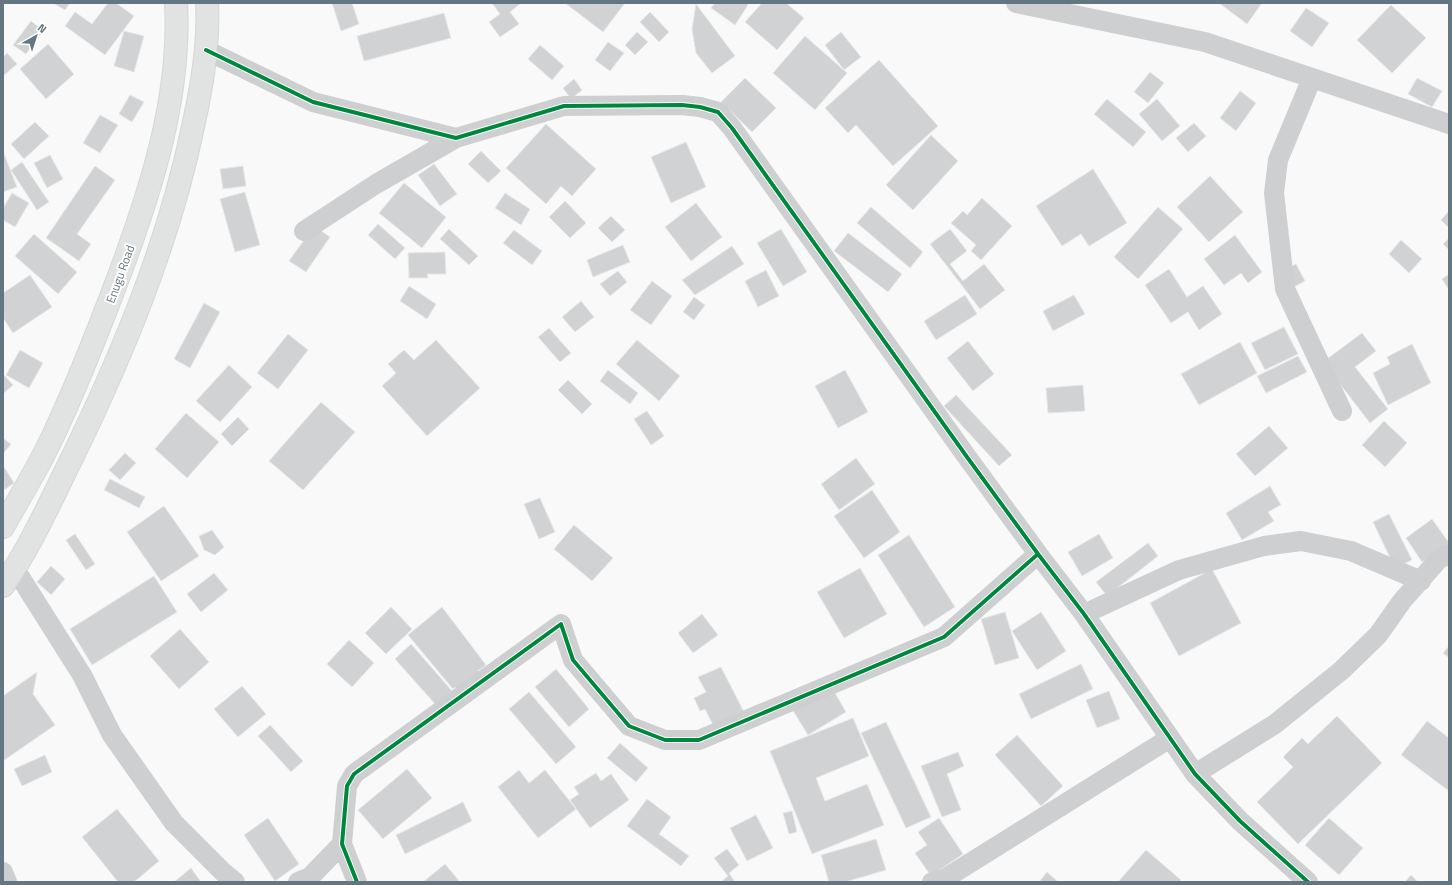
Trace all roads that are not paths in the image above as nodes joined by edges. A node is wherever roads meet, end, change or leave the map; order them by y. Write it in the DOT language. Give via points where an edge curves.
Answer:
graph roads {
  1 [pos="176,3"];
  2 [pos="207,3"];
  3 [pos="1016,3"];
  4 [pos="206,50"];
  5 [pos="1312,78"];
  6 [pos="1449,124"];
  7 [pos="456,138"];
  8 [pos="304,231"];
  9 [pos="1342,411"];
  10 [pos="3,527"];
  11 [pos="1038,554"];
  12 [pos="1449,554"];
  13 [pos="9,577"];
  14 [pos="1421,582"];
  15 [pos="1084,614"];
  16 [pos="1170,738"];
  17 [pos="1195,774"];
  18 [pos="342,844"];
  19 [pos="3,872"];
  20 [pos="7,882"];
  21 [pos="235,882"];
  22 [pos="298,882"];
  23 [pos="357,882"];
  24 [pos="932,882"];
  25 [pos="1308,882"];
  1 -- 10 [label="main road, Enugu Road" via="173,80 158,158 136,231 101,324 51,440"];
  2 -- 4 [label="main road"];
  3 -- 5 [label="street" via="1205,42"];
  4 -- 7 [label="street" via="313,102"];
  4 -- 13 [label="main road" via="202,87 185,166 162,242 131,326 100,400 51,502"];
  5 -- 6 [label="street"];
  5 -- 9 [label="street" via="1278,160 1274,193 1285,289"];
  7 -- 8 [label="street" via="376,184"];
  7 -- 11 [label="street" via="564,106 682,105 718,112"];
  11 -- 15 [label="street"];
  11 -- 18 [label="street" via="944,637 699,740 665,740 629,726 573,660 561,624 354,774 347,786"];
  12 -- 14 [label="street" via="1439,559"];
  13 -- 21 [label="street" via="82,675 112,735 174,823"];
  14 -- 15 [label="street" via="1351,551 1301,541 1264,546 1179,570"];
  14 -- 17 [label="street" via="1402,601 1378,635 1342,670 1275,724"];
  15 -- 16 [label="street"];
  16 -- 17 [label="street"];
  16 -- 24 [label="street" via="946,878"];
  17 -- 25 [label="street" via="1240,821"];
  18 -- 22 [label="street" via="310,877"];
  18 -- 23 [label="street"];
  19 -- 20 [label="street"];
}
